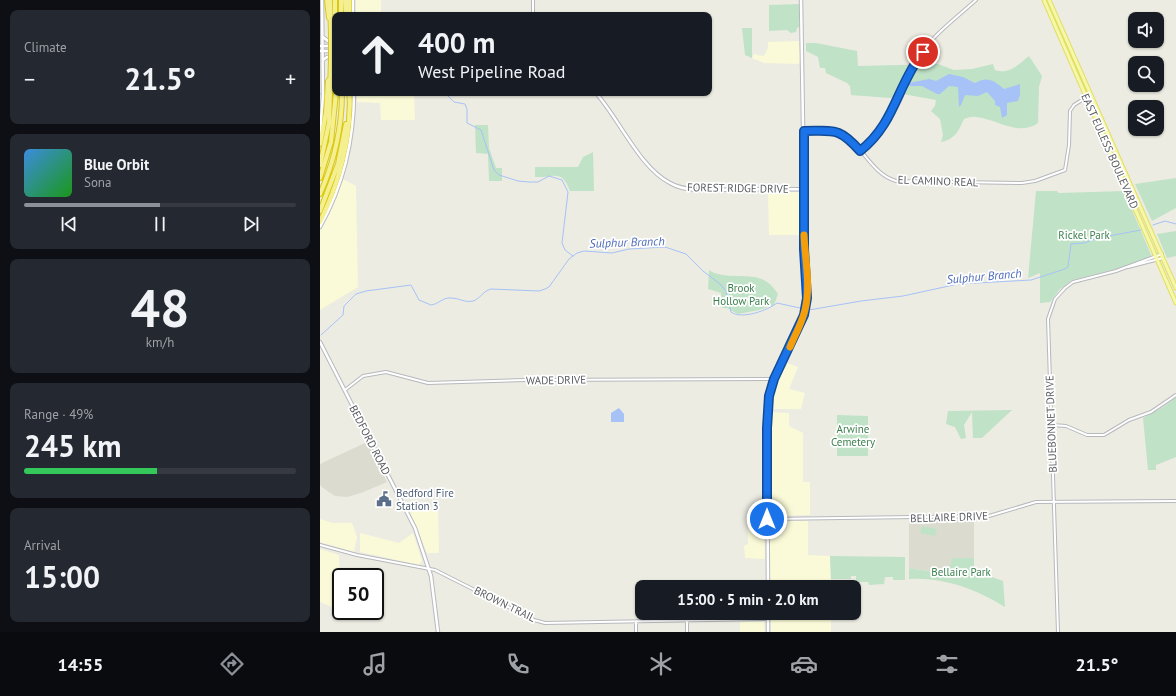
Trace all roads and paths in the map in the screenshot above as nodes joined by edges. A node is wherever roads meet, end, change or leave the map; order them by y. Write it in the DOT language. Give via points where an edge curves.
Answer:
graph roads {
  1 [pos="322,0"];
  2 [pos="327,0"];
  3 [pos="330,0"];
  4 [pos="335,0"];
  5 [pos="341,0"];
  6 [pos="345,0"];
  7 [pos="351,0"];
  8 [pos="533,0"];
  9 [pos="801,0"];
  10 [pos="976,0"];
  11 [pos="1044,0"];
  12 [pos="1049,0"];
  13 [pos="334,12"];
  14 [pos="341,12"];
  15 [pos="346,12"];
  16 [pos="349,12"];
  17 [pos="353,12"];
  18 [pos="533,12"];
  19 [pos="332,15"];
  20 [pos="332,21"];
  21 [pos="332,29"];
  22 [pos="322,37"];
  23 [pos="332,41"];
  24 [pos="321,46"];
  25 [pos="332,46"];
  26 [pos="332,46"];
  27 [pos="321,51"];
  28 [pos="332,51"];
  29 [pos="332,58"];
  30 [pos="323,60"];
  31 [pos="332,68"];
  32 [pos="331,77"];
  33 [pos="1091,95"];
  34 [pos="336,96"];
  35 [pos="342,96"];
  36 [pos="348,96"];
  37 [pos="348,96"];
  38 [pos="354,96"];
  39 [pos="598,96"];
  40 [pos="1086,97"];
  41 [pos="804,131"];
  42 [pos="320,132"];
  43 [pos="320,144"];
  44 [pos="860,151"];
  45 [pos="320,165"];
  46 [pos="320,178"];
  47 [pos="323,187"];
  48 [pos="804,189"];
  49 [pos="320,194"];
  50 [pos="320,198"];
  51 [pos="320,211"];
  52 [pos="320,222"];
  53 [pos="320,227"];
  54 [pos="1162,254"];
  55 [pos="1157,258"];
  56 [pos="1163,258"];
  57 [pos="1176,288"];
  58 [pos="1176,302"];
  59 [pos="320,342"];
  60 [pos="774,379"];
  61 [pos="345,390"];
  62 [pos="1176,394"];
  63 [pos="1052,425"];
  64 [pos="1054,502"];
  65 [pos="1176,502"];
  66 [pos="767,519"];
  67 [pos="320,545"];
  68 [pos="429,569"];
  69 [pos="768,580"];
  70 [pos="728,620"];
  71 [pos="768,620"];
  72 [pos="687,621"];
  73 [pos="636,622"];
  74 [pos="438,632"];
  75 [pos="636,632"];
  76 [pos="687,632"];
  77 [pos="768,632"];
  78 [pos="1058,632"];
  1 -- 22 [label="main road"];
  2 -- 20 [label="highway" via="327,12"];
  3 -- 19 [label="highway"];
  4 -- 13 [label="highway"];
  5 -- 14 [label="highway"];
  6 -- 15 [label="highway"];
  7 -- 16 [label="highway"];
  7 -- 17 [label="main road"];
  8 -- 18 [label="street"];
  9 -- 41 [label="main road"];
  10 -- 44 [label="street" via="916,60 883,129"];
  11 -- 40 [label="main road, EAST EULESS BOULEVARD"];
  12 -- 33 [label="main road, EAST EULESS BOULEVARD"];
  21 -- 25 [label="highway, bridge"];
  22 -- 23 [label="main road"];
  22 -- 24 [label="main road"];
  24 -- 26 [label="main road"];
  24 -- 27 [label="main road"];
  27 -- 28 [label="main road"];
  27 -- 30 [label="main road"];
  29 -- 30 [label="main road"];
  30 -- 42 [label="main road"];
  31 -- 32 [label="highway"];
  32 -- 43 [label="highway" via="328,81 326,113"];
  32 -- 45 [label="highway" via="330,123"];
  33 -- 40 [label="street"];
  33 -- 54 [label="main road, EAST EULESS BOULEVARD"];
  34 -- 46 [label="highway" via="331,142"];
  35 -- 47 [label="highway" via="338,138"];
  36 -- 51 [label="highway" via="342,151"];
  37 -- 52 [label="highway" via="349,124 344,160 334,192"];
  38 -- 53 [label="main road" via="347,159 335,196"];
  39 -- 48 [label="main road, FOREST RIDGE DRIVE" via="647,163 670,184 697,190"];
  40 -- 44 [label="street, EL CAMINO REAL" via="1070,111 1065,170 1035,181 900,182 884,175"];
  40 -- 55 [label="main road, EAST EULESS BOULEVARD"];
  41 -- 44 [label="street, EL CAMINO REAL" via="839,132"];
  41 -- 48 [label="main road"];
  47 -- 49 [label="highway"];
  47 -- 50 [label="highway"];
  48 -- 60 [label="main road" via="804,249 808,290 806,304 804,315"];
  54 -- 55 [label="street, BLUEBONNET DRIVE"];
  54 -- 56 [label="main road, EAST EULESS BOULEVARD"];
  55 -- 56 [label="street, BLUEBONNET DRIVE"];
  55 -- 58 [label="main road, EAST EULESS BOULEVARD"];
  55 -- 63 [label="street, BLUEBONNET DRIVE" via="1074,282 1058,294 1048,319"];
  56 -- 57 [label="main road, EAST EULESS BOULEVARD"];
  59 -- 61 [label="main road, BEDFORD ROAD"];
  60 -- 61 [label="street, WADE DRIVE" via="428,383 386,372 363,376"];
  60 -- 66 [label="main road" via="768,406"];
  61 -- 68 [label="main road, BEDFORD ROAD" via="415,528"];
  62 -- 63 [label="street" via="1151,412 1129,420 1104,435 1088,435 1066,426"];
  63 -- 64 [label="street, BLUEBONNET DRIVE"];
  64 -- 65 [label="street, BELLAIRE DRIVE"];
  64 -- 66 [label="street, BELLAIRE DRIVE" via="1032,502 991,516"];
  64 -- 78 [label="street, BLUEBONNET DRIVE"];
  66 -- 69 [label="main road"];
  67 -- 68 [label="street, BROWN TRAIL"];
  68 -- 73 [label="street, BROWN TRAIL" via="539,622"];
  68 -- 74 [label="main road, BEDFORD ROAD"];
  70 -- 72 [label="street, BROWN TRAIL"];
  71 -- 77 [label="main road"];
  72 -- 73 [label="street, BROWN TRAIL"];
  72 -- 76 [label="street"];
  73 -- 75 [label="street"];
}
